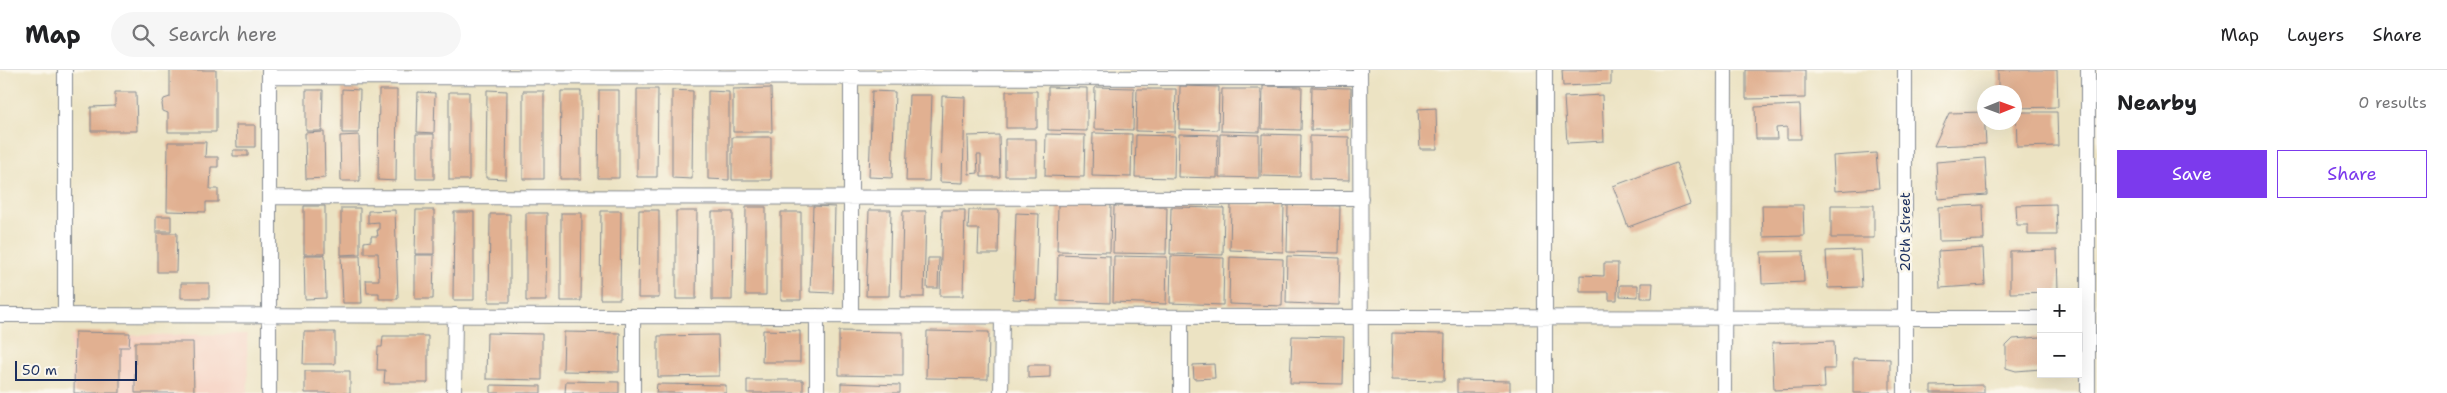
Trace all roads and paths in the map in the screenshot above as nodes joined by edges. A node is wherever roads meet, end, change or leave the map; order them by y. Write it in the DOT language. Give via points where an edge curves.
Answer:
graph roads {
  1 [pos="65,70"];
  2 [pos="1545,70"];
  3 [pos="1724,70"];
  4 [pos="1905,70"];
  5 [pos="2088,70"];
  6 [pos="269,73"];
  7 [pos="851,74"];
  8 [pos="1360,74"];
  9 [pos="269,197"];
  10 [pos="851,198"];
  11 [pos="1361,198"];
  12 [pos="0,315"];
  13 [pos="64,315"];
  14 [pos="269,315"];
  15 [pos="454,315"];
  16 [pos="633,316"];
  17 [pos="817,316"];
  18 [pos="851,316"];
  19 [pos="1002,317"];
  20 [pos="1181,317"];
  21 [pos="1361,318"];
  22 [pos="1546,318"];
  23 [pos="1724,318"];
  24 [pos="1904,318"];
  25 [pos="2037,318"];
  26 [pos="2088,318"];
  27 [pos="269,393"];
  28 [pos="454,393"];
  29 [pos="633,393"];
  30 [pos="817,393"];
  31 [pos="1001,393"];
  32 [pos="1181,393"];
  33 [pos="1361,393"];
  34 [pos="1545,393"];
  35 [pos="1724,393"];
  36 [pos="1905,393"];
  37 [pos="2088,393"];
  1 -- 13 [label="street"];
  2 -- 22 [label="street"];
  3 -- 23 [label="street"];
  4 -- 24 [label="street, 20th Street"];
  5 -- 26 [label="street"];
  6 -- 7 [label="street"];
  6 -- 9 [label="street"];
  7 -- 8 [label="street"];
  7 -- 10 [label="street"];
  8 -- 11 [label="street"];
  9 -- 10 [label="street"];
  9 -- 14 [label="street"];
  10 -- 11 [label="street"];
  10 -- 18 [label="street"];
  11 -- 21 [label="street"];
  12 -- 13 [label="street"];
  13 -- 14 [label="street"];
  14 -- 15 [label="street"];
  14 -- 27 [label="street"];
  15 -- 16 [label="street"];
  15 -- 28 [label="street"];
  16 -- 17 [label="street"];
  16 -- 29 [label="street"];
  17 -- 18 [label="street"];
  17 -- 30 [label="street"];
  18 -- 19 [label="street"];
  19 -- 20 [label="street"];
  19 -- 31 [label="street"];
  20 -- 21 [label="street"];
  20 -- 32 [label="street"];
  21 -- 22 [label="street"];
  21 -- 33 [label="street"];
  22 -- 23 [label="street"];
  22 -- 34 [label="street"];
  23 -- 24 [label="street"];
  23 -- 35 [label="street"];
  24 -- 25 [label="street"];
  24 -- 36 [label="street, 20th Street"];
  26 -- 37 [label="street"];
}
